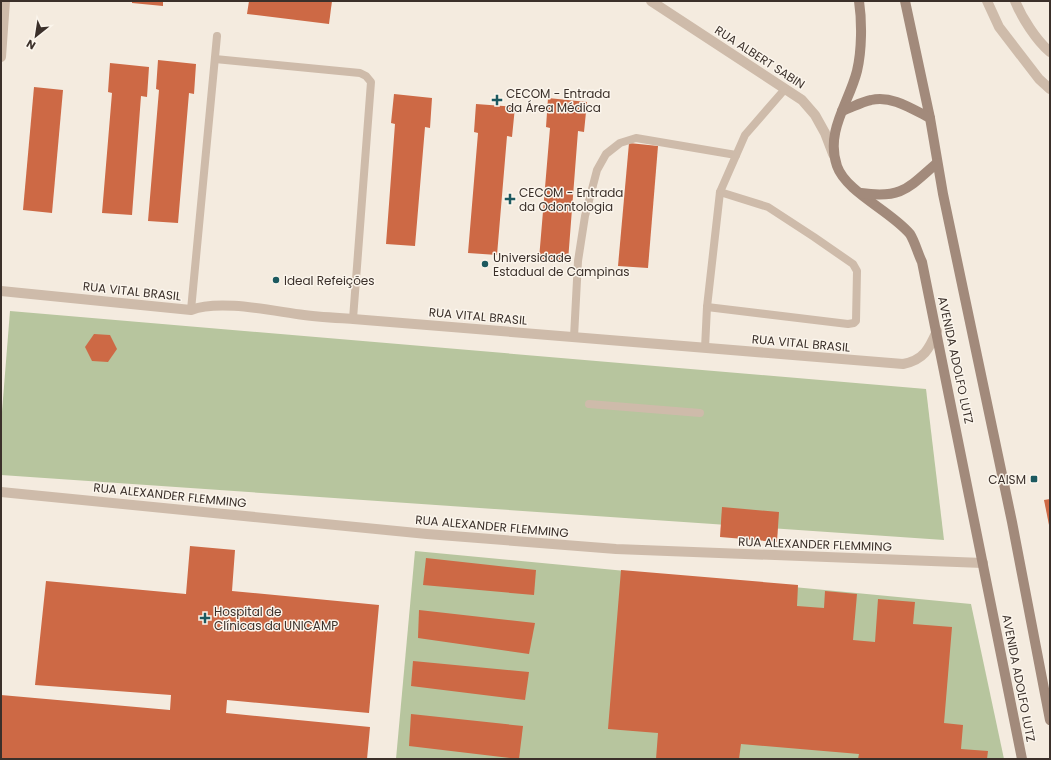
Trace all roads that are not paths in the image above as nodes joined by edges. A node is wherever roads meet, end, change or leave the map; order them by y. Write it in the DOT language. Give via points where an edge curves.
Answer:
graph roads {
  1 [pos="5,1"];
  2 [pos="651,1"];
  3 [pos="859,1"];
  4 [pos="905,1"];
  5 [pos="987,1"];
  6 [pos="1015,1"];
  7 [pos="3,17"];
  8 [pos="217,36"];
  9 [pos="1050,52"];
  10 [pos="1,57"];
  11 [pos="215,59"];
  12 [pos="1050,88"];
  13 [pos="785,89"];
  14 [pos="842,111"];
  15 [pos="930,118"];
  16 [pos="833,154"];
  17 [pos="736,155"];
  18 [pos="937,163"];
  19 [pos="720,192"];
  20 [pos="859,193"];
  21 [pos="1,291"];
  22 [pos="706,307"];
  23 [pos="191,310"];
  24 [pos="353,319"];
  25 [pos="937,331"];
  26 [pos="574,337"];
  27 [pos="705,348"];
  28 [pos="589,404"];
  29 [pos="700,413"];
  30 [pos="1,492"];
  31 [pos="983,563"];
  32 [pos="1050,720"];
  33 [pos="1022,759"];
  1 -- 7 [label="street"];
  2 -- 13 [label="street, RUA ALBERT SABIN"];
  3 -- 14 [label="main road, AVENIDA ADOLFO LUTZ" via="862,35 857,70"];
  4 -- 15 [label="main road, AVENIDA ADOLFO LUTZ"];
  5 -- 12 [label="street" via="999,27 1039,79"];
  6 -- 9 [label="street" via="1043,46"];
  7 -- 10 [label="street"];
  8 -- 11 [label="lane"];
  11 -- 23 [label="lane"];
  11 -- 24 [label="lane" via="360,73 371,82"];
  13 -- 16 [label="street, RUA ALBERT SABIN" via="802,100 815,115"];
  13 -- 17 [label="lane" via="745,134"];
  14 -- 15 [label="main road" via="871,100 887,99"];
  14 -- 16 [label="main road, AVENIDA ADOLFO LUTZ" via="835,129"];
  15 -- 18 [label="main road, AVENIDA ADOLFO LUTZ"];
  16 -- 20 [label="main road, AVENIDA ADOLFO LUTZ" via="838,168"];
  17 -- 19 [label="lane"];
  17 -- 26 [label="lane" via="636,138 620,143 606,154 598,170 585,216 578,261"];
  18 -- 20 [label="main road" via="903,191 888,195"];
  18 -- 32 [label="main road, AVENIDA ADOLFO LUTZ" via="1012,522"];
  19 -- 22 [label="lane"];
  19 -- 22 [label="lane" via="768,207 853,264 857,271 856,321 848,324"];
  20 -- 25 [label="main road, AVENIDA ADOLFO LUTZ" via="891,216 910,235 922,262"];
  21 -- 23 [label="street, RUA VITAL BRASIL"];
  22 -- 27 [label="lane"];
  23 -- 24 [label="street, RUA VITAL BRASIL" via="201,306 230,305"];
  24 -- 26 [label="street, RUA VITAL BRASIL"];
  25 -- 27 [label="street, RUA VITAL BRASIL" via="923,356 903,364"];
  25 -- 31 [label="main road, AVENIDA ADOLFO LUTZ"];
  26 -- 27 [label="street, RUA VITAL BRASIL"];
  28 -- 29 [label="lane"];
  30 -- 31 [label="street, RUA ALEXANDER FLEMMING" via="427,534 616,549"];
  31 -- 33 [label="main road, AVENIDA ADOLFO LUTZ"];
}
